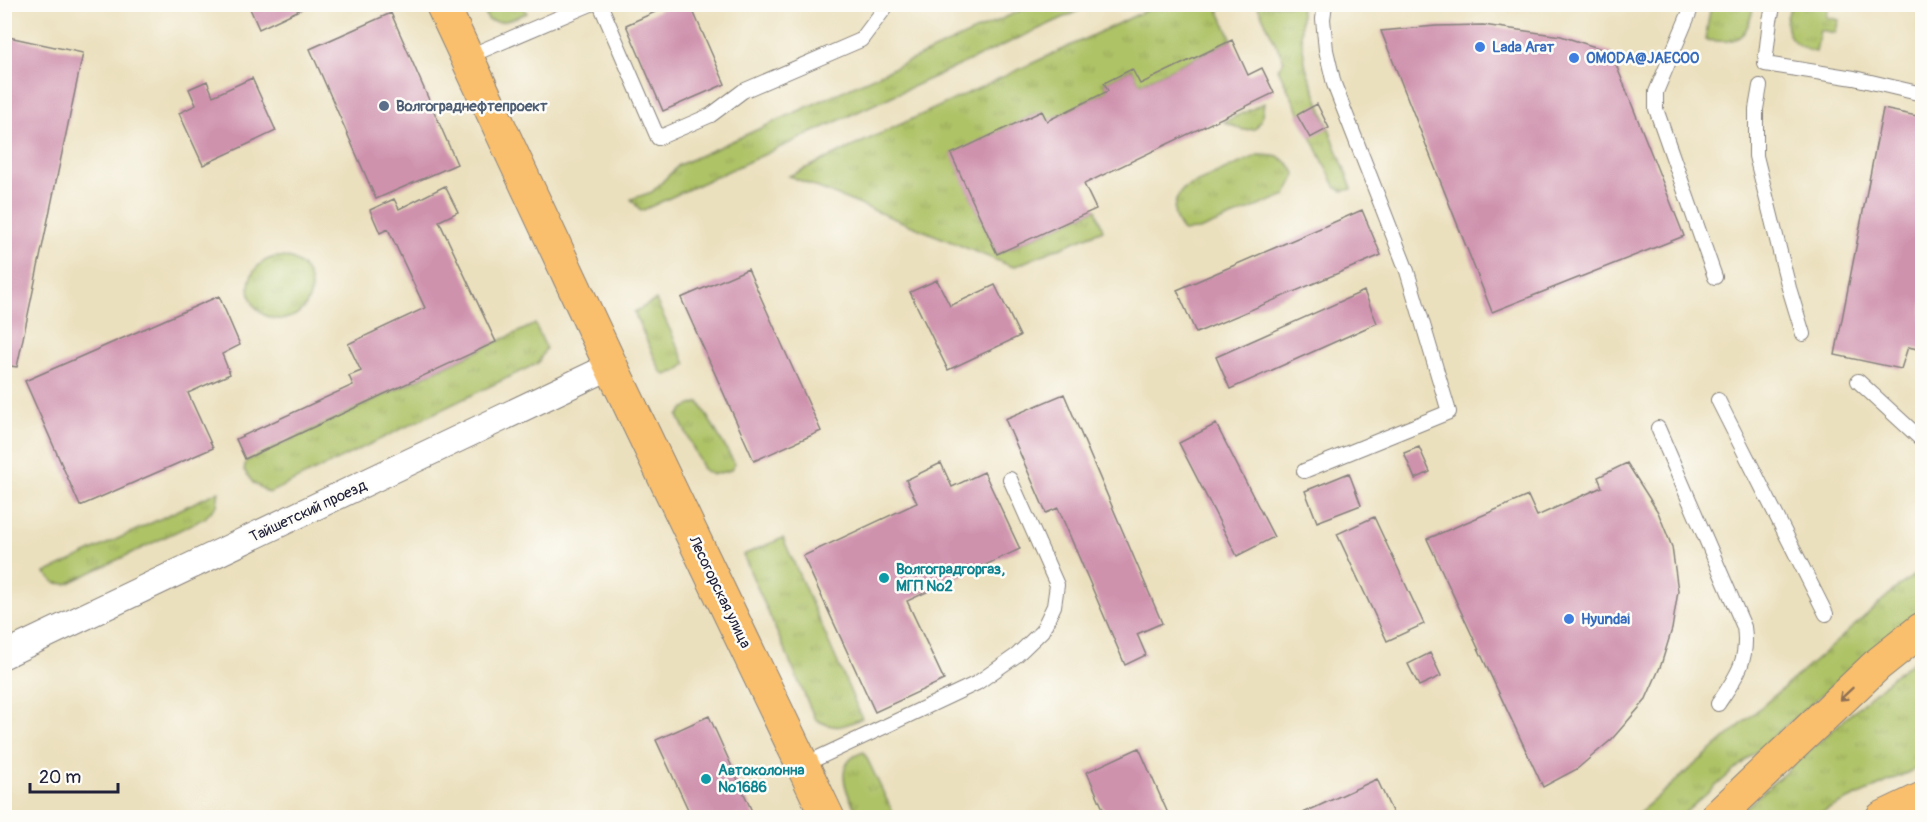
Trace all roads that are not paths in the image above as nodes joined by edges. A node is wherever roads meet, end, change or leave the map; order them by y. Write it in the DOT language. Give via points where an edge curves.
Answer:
graph roads {
  1 [pos="442,4"];
  2 [pos="591,4"];
  3 [pos="600,4"];
  4 [pos="888,4"];
  5 [pos="1325,4"];
  6 [pos="1694,4"];
  7 [pos="1774,4"];
  8 [pos="467,57"];
  9 [pos="1760,86"];
  10 [pos="1923,94"];
  11 [pos="1715,277"];
  12 [pos="1803,334"];
  13 [pos="611,366"];
  14 [pos="1858,381"];
  15 [pos="1718,400"];
  16 [pos="1658,428"];
  17 [pos="1923,440"];
  18 [pos="1304,471"];
  19 [pos="1010,479"];
  20 [pos="1826,614"];
  21 [pos="1923,629"];
  22 [pos="1923,643"];
  23 [pos="4,655"];
  24 [pos="1877,665"];
  25 [pos="1718,704"];
  26 [pos="803,765"];
  27 [pos="1923,799"];
  28 [pos="828,818"];
  29 [pos="1716,818"];
  30 [pos="1882,818"];
  1 -- 8 [label="main road, Лесогорская улица"];
  2 -- 8 [label="lane"];
  3 -- 4 [label="lane" via="658,138 711,114 743,91 861,40"];
  5 -- 18 [label="lane" via="1326,50 1334,84 1407,271 1449,412"];
  6 -- 11 [label="lane" via="1656,92 1656,109"];
  7 -- 10 [label="lane" via="1765,64"];
  8 -- 13 [label="main road, Лесогорская улица"];
  9 -- 12 [label="lane" via="1756,156"];
  13 -- 23 [label="street, Тайшетский проезд"];
  13 -- 26 [label="main road, Лесогорская улица"];
  14 -- 17 [label="lane"];
  15 -- 20 [label="lane"];
  16 -- 25 [label="lane" via="1744,627 1743,664"];
  19 -- 26 [label="lane" via="1057,585 1054,606 1042,631 1017,655 977,683"];
  21 -- 24 [label="main road"];
  22 -- 24 [label="lane"];
  24 -- 29 [label="main road, one-way"];
  26 -- 28 [label="main road, Лесогорская улица"];
  27 -- 30 [label="main road"];
}
